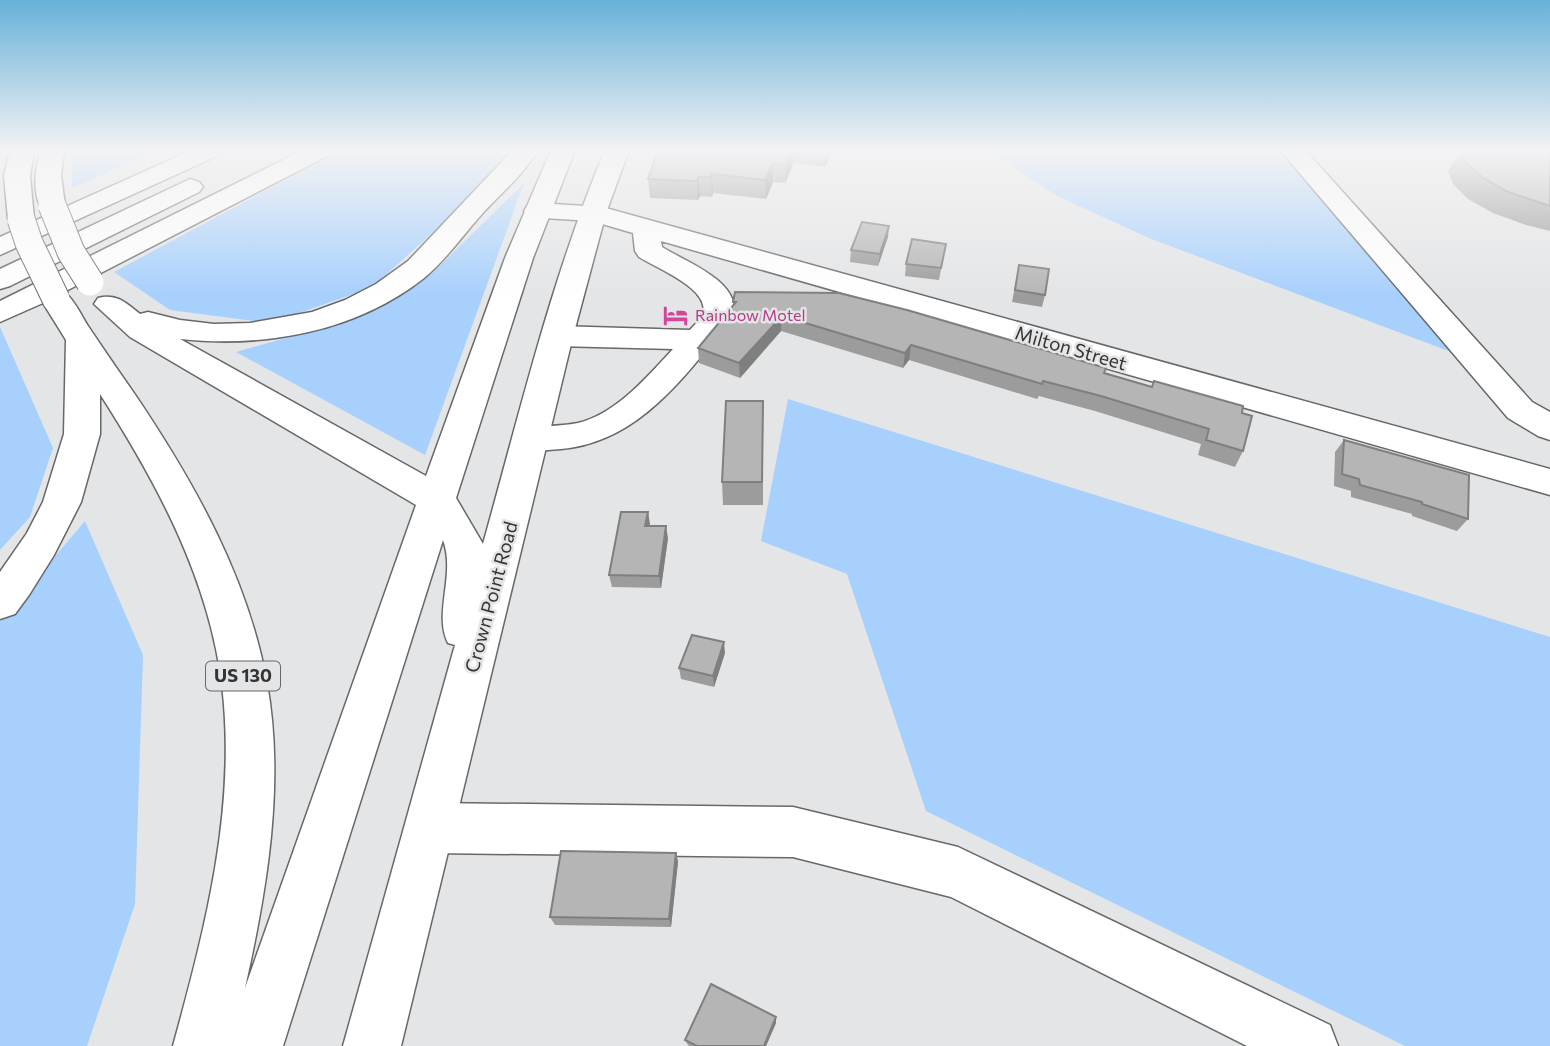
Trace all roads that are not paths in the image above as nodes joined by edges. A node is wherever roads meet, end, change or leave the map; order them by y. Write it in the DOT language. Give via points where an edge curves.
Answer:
graph roads {
  1 [pos="19,199"];
  2 [pos="51,199"];
  3 [pos="112,199"];
  4 [pos="139,199"];
  5 [pos="225,199"];
  6 [pos="481,199"];
  7 [pos="542,199"];
  8 [pos="598,199"];
  9 [pos="1335,199"];
  10 [pos="537,211"];
  11 [pos="593,212"];
  12 [pos="646,229"];
  13 [pos="0,247"];
  14 [pos="0,280"];
  15 [pos="100,293"];
  16 [pos="0,313"];
  17 [pos="557,337"];
  18 [pos="81,340"];
  19 [pos="697,340"];
  20 [pos="1550,428"];
  21 [pos="531,439"];
  22 [pos="1550,482"];
  23 [pos="436,499"];
  24 [pos="0,603"];
  25 [pos="450,750"];
  26 [pos="429,828"];
  27 [pos="1277,1038"];
  28 [pos="202,1046"];
  29 [pos="254,1046"];
  30 [pos="372,1046"];
  1 -- 18 [label="main road, US 130, bridge" via="34,255"];
  2 -- 15 [label="main road, bridge" via="71,252"];
  3 -- 13 [label="main road"];
  4 -- 14 [label="main road"];
  5 -- 16 [label="main road"];
  6 -- 15 [label="main road" via="416,270 378,295 344,310 277,328 211,333 169,328"];
  7 -- 10 [label="main road"];
  8 -- 11 [label="main road, Crown Point Road"];
  9 -- 20 [label="main road" via="1520,410"];
  10 -- 11 [label="main road, Milton Street"];
  10 -- 23 [label="main road"];
  11 -- 12 [label="main road, Milton Street"];
  11 -- 17 [label="main road, Crown Point Road"];
  12 -- 19 [label="main road" via="649,251 718,297 721,308 717,318"];
  12 -- 22 [label="main road, Milton Street"];
  15 -- 23 [label="main road" via="141,330"];
  17 -- 19 [label="main road"];
  17 -- 21 [label="main road, Crown Point Road"];
  18 -- 24 [label="main road" via="82,432 74,470 48,532"];
  18 -- 28 [label="main road, US 130" via="162,466 189,517 229,621 245,686 244,848 223,964"];
  19 -- 21 [label="main road" via="627,411 599,428 575,436"];
  21 -- 25 [label="main road, Crown Point Road"];
  23 -- 25 [label="main road" via="461,533 469,563"];
  23 -- 29 [label="main road"];
  25 -- 26 [label="main road, Crown Point Road"];
  26 -- 27 [label="main road" via="793,832 958,873"];
  26 -- 30 [label="main road, Crown Point Road"];
}
